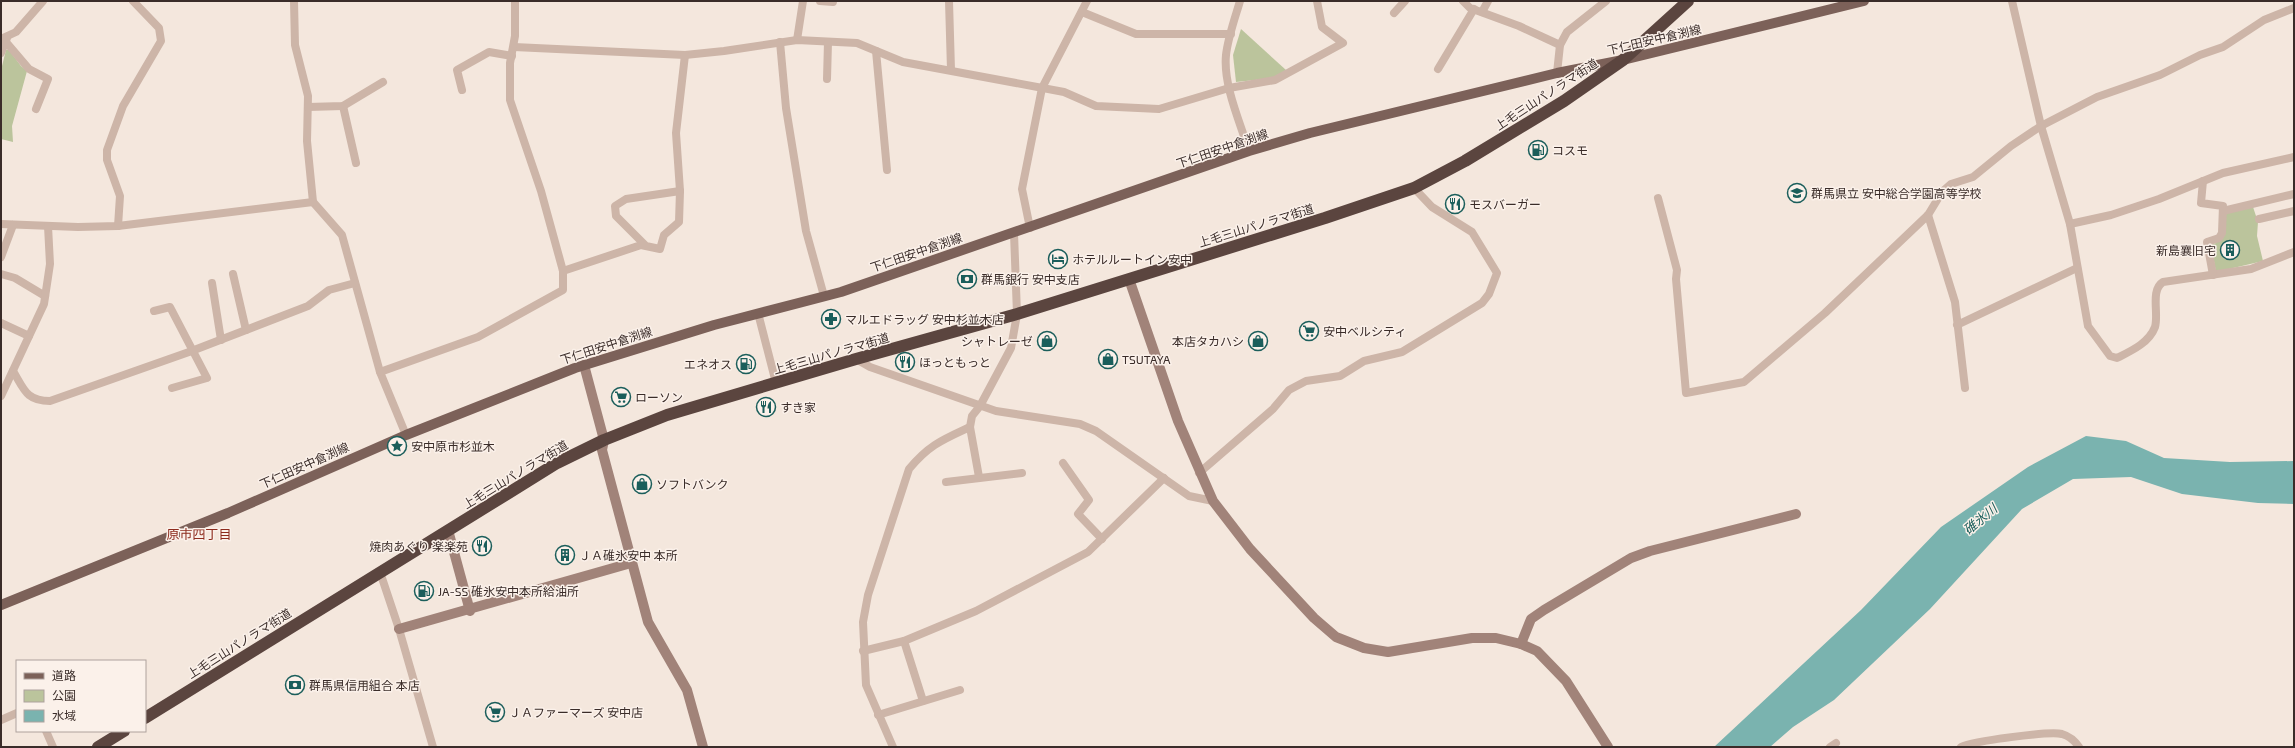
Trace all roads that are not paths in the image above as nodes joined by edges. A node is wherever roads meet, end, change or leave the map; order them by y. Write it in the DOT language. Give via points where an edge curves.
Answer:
graph roads {
  1 [pos="43,1"];
  2 [pos="133,1"];
  3 [pos="294,1"];
  4 [pos="515,1"];
  5 [pos="803,1"];
  6 [pos="820,1"];
  7 [pos="949,1"];
  8 [pos="1087,1"];
  9 [pos="1240,1"];
  10 [pos="1317,1"];
  11 [pos="1404,1"];
  12 [pos="1463,1"];
  13 [pos="1488,1"];
  14 [pos="1606,1"];
  15 [pos="1688,1"];
  16 [pos="1864,1"];
  17 [pos="2012,1"];
  18 [pos="833,2"];
  19 [pos="2294,8"];
  20 [pos="1478,10"];
  21 [pos="1082,12"];
  22 [pos="1394,13"];
  23 [pos="1231,34"];
  24 [pos="5,39"];
  25 [pos="797,40"];
  26 [pos="780,42"];
  27 [pos="828,42"];
  28 [pos="1560,45"];
  29 [pos="514,47"];
  30 [pos="876,51"];
  31 [pos="1,53"];
  32 [pos="685,54"];
  33 [pos="512,56"];
  34 [pos="1623,60"];
  35 [pos="1438,69"];
  36 [pos="951,70"];
  37 [pos="1557,73"];
  38 [pos="827,79"];
  39 [pos="383,82"];
  40 [pos="1042,88"];
  41 [pos="1229,88"];
  42 [pos="462,90"];
  43 [pos="343,106"];
  44 [pos="308,107"];
  45 [pos="36,109"];
  46 [pos="2041,126"];
  47 [pos="1249,151"];
  48 [pos="2294,157"];
  49 [pos="356,163"];
  50 [pos="887,170"];
  51 [pos="2203,181"];
  52 [pos="1414,188"];
  53 [pos="680,191"];
  54 [pos="2294,194"];
  55 [pos="1658,198"];
  56 [pos="313,202"];
  57 [pos="2223,211"];
  58 [pos="2294,211"];
  59 [pos="1928,216"];
  60 [pos="2259,220"];
  61 [pos="1,224"];
  62 [pos="2070,224"];
  63 [pos="13,225"];
  64 [pos="48,226"];
  65 [pos="118,226"];
  66 [pos="1030,228"];
  67 [pos="1014,233"];
  68 [pos="646,246"];
  69 [pos="2294,252"];
  70 [pos="1,257"];
  71 [pos="2077,268"];
  72 [pos="563,271"];
  73 [pos="1,274"];
  74 [pos="233,274"];
  75 [pos="2213,275"];
  76 [pos="1130,279"];
  77 [pos="212,283"];
  78 [pos="355,283"];
  79 [pos="46,296"];
  80 [pos="824,296"];
  81 [pos="154,311"];
  82 [pos="758,313"];
  83 [pos="1017,314"];
  84 [pos="1,323"];
  85 [pos="1957,325"];
  86 [pos="246,330"];
  87 [pos="29,336"];
  88 [pos="221,340"];
  89 [pos="194,350"];
  90 [pos="856,359"];
  91 [pos="584,365"];
  92 [pos="13,371"];
  93 [pos="380,372"];
  94 [pos="776,383"];
  95 [pos="172,388"];
  96 [pos="1965,388"];
  97 [pos="1,396"];
  98 [pos="980,406"];
  99 [pos="970,426"];
  100 [pos="406,435"];
  101 [pos="604,440"];
  102 [pos="1063,463"];
  103 [pos="1022,473"];
  104 [pos="1199,473"];
  105 [pos="979,477"];
  106 [pos="1164,478"];
  107 [pos="946,482"];
  108 [pos="1212,500"];
  109 [pos="1796,514"];
  110 [pos="448,530"];
  111 [pos="1102,539"];
  112 [pos="632,563"];
  113 [pos="380,572"];
  114 [pos="1,605"];
  115 [pos="470,611"];
  116 [pos="399,629"];
  117 [pos="904,641"];
  118 [pos="1521,644"];
  119 [pos="863,651"];
  120 [pos="960,690"];
  121 [pos="923,701"];
  122 [pos="16,713"];
  123 [pos="878,715"];
  124 [pos="146,717"];
  125 [pos="1,720"];
  126 [pos="46,732"];
  127 [pos="122,732"];
  128 [pos="53,747"];
  129 [pos="98,747"];
  130 [pos="434,747"];
  131 [pos="703,747"];
  132 [pos="892,747"];
  133 [pos="1608,747"];
  134 [pos="1961,747"];
  135 [pos="2079,747"];
  1 -- 24 [label="street" via="16,32"];
  2 -- 65 [label="street" via="159,28 161,41 123,106 107,150 107,160 120,196"];
  3 -- 44 [label="street" via="295,45 308,96"];
  4 -- 29 [label="street"];
  5 -- 25 [label="street"];
  6 -- 18 [label="street"];
  7 -- 36 [label="street"];
  8 -- 21 [label="street"];
  9 -- 23 [label="street"];
  10 -- 41 [label="street" via="1322,27 1343,44 1275,80"];
  11 -- 22 [label="street"];
  12 -- 20 [label="street"];
  13 -- 20 [label="street"];
  14 -- 28 [label="street" via="1567,32"];
  15 -- 34 [label="highway, 上毛三山パノラマ街道"];
  16 -- 34 [label="main road, 下仁田安中倉渕線"];
  17 -- 46 [label="street"];
  19 -- 46 [label="street" via="2264,20 2223,47 2200,55 2160,75 2097,98"];
  20 -- 28 [label="street"];
  20 -- 35 [label="street"];
  21 -- 23 [label="street" via="1136,34"];
  21 -- 40 [label="street"];
  23 -- 41 [label="street" via="1226,66"];
  24 -- 31 [label="street"];
  24 -- 45 [label="street" via="29,68 48,79"];
  25 -- 26 [label="street"];
  25 -- 27 [label="street"];
  26 -- 32 [label="street"];
  26 -- 80 [label="street" via="786,108 806,231"];
  27 -- 30 [label="street" via="857,43"];
  27 -- 38 [label="street"];
  28 -- 37 [label="street"];
  29 -- 32 [label="street"];
  29 -- 33 [label="street"];
  30 -- 36 [label="street" via="903,62"];
  30 -- 50 [label="street"];
  32 -- 53 [label="street" via="676,133"];
  33 -- 42 [label="street" via="489,52 457,70"];
  33 -- 72 [label="street" via="510,100 541,191"];
  34 -- 37 [label="main road, 下仁田安中倉渕線"];
  34 -- 52 [label="highway, 上毛三山パノラマ街道" via="1544,114"];
  36 -- 40 [label="street"];
  37 -- 47 [label="main road, 下仁田安中倉渕線" via="1310,133"];
  39 -- 43 [label="street"];
  40 -- 41 [label="street" via="1064,92 1096,106 1159,109"];
  40 -- 66 [label="street" via="1022,189"];
  41 -- 47 [label="street"];
  43 -- 44 [label="street"];
  43 -- 49 [label="street"];
  44 -- 56 [label="street" via="307,141"];
  46 -- 59 [label="street" via="1973,177 1951,184 1942,192"];
  46 -- 62 [label="street"];
  47 -- 66 [label="main road, 下仁田安中倉渕線"];
  48 -- 51 [label="street" via="2242,168"];
  51 -- 57 [label="street" via="2201,203 2223,206"];
  51 -- 62 [label="street" via="2110,215"];
  52 -- 76 [label="highway, 上毛三山パノラマ街道"];
  52 -- 104 [label="street" via="1432,207 1472,232 1497,273 1489,294 1482,303 1402,352 1364,362 1340,376 1306,381 1289,390 1273,409"];
  53 -- 68 [label="street" via="679,222 664,235 660,249"];
  53 -- 68 [label="street" via="626,199 615,206 616,216"];
  54 -- 57 [label="street"];
  55 -- 59 [label="street" via="1677,270 1686,393 1744,382 1825,313"];
  56 -- 65 [label="street"];
  56 -- 78 [label="street" via="342,235"];
  57 -- 75 [label="street" via="2222,233 2219,238 2207,242"];
  58 -- 60 [label="street"];
  59 -- 85 [label="street" via="1954,302"];
  61 -- 63 [label="street"];
  62 -- 71 [label="street"];
  63 -- 64 [label="street"];
  63 -- 70 [label="street"];
  64 -- 65 [label="street"];
  64 -- 79 [label="street" via="50,264"];
  66 -- 67 [label="main road, 下仁田安中倉渕線"];
  67 -- 80 [label="main road, 下仁田安中倉渕線"];
  67 -- 83 [label="street"];
  68 -- 72 [label="street" via="641,245"];
  69 -- 75 [label="street" via="2251,269"];
  71 -- 75 [label="street" via="2088,326 2110,356 2117,358 2143,344 2155,327 2159,285 2163,282"];
  71 -- 85 [label="street"];
  72 -- 93 [label="street" via="563,290 478,336"];
  73 -- 79 [label="street" via="15,278"];
  74 -- 86 [label="street"];
  76 -- 83 [label="highway, 上毛三山パノラマ街道"];
  76 -- 104 [label="street" via="1178,421"];
  77 -- 88 [label="street"];
  78 -- 86 [label="street" via="329,290 308,306"];
  78 -- 93 [label="street"];
  79 -- 87 [label="street"];
  80 -- 82 [label="main road, 下仁田安中倉渕線"];
  81 -- 89 [label="street" via="170,306"];
  82 -- 91 [label="main road, 下仁田安中倉渕線"];
  82 -- 94 [label="street"];
  83 -- 90 [label="highway, 上毛三山パノラマ街道"];
  83 -- 98 [label="street" via="1011,348"];
  84 -- 87 [label="street"];
  85 -- 96 [label="street"];
  86 -- 88 [label="street"];
  87 -- 92 [label="street"];
  88 -- 89 [label="street"];
  89 -- 92 [label="street" via="50,400 37,401 29,396"];
  89 -- 95 [label="street" via="207,378"];
  90 -- 94 [label="highway, 上毛三山パノラマ街道"];
  90 -- 98 [label="street" via="870,367"];
  91 -- 100 [label="main road, 下仁田安中倉渕線"];
  91 -- 101 [label="street"];
  92 -- 97 [label="street"];
  93 -- 100 [label="street"];
  94 -- 101 [label="highway, 上毛三山パノラマ街道" via="667,415"];
  98 -- 99 [label="street" via="972,416"];
  98 -- 106 [label="street" via="996,411 1080,424 1096,431"];
  99 -- 105 [label="street"];
  99 -- 119 [label="street" via="935,443 922,453 909,469 868,595 863,622"];
  100 -- 114 [label="main road, 下仁田安中倉渕線" via="207,522"];
  101 -- 110 [label="highway, 上毛三山パノラマ街道" via="557,463"];
  101 -- 112 [label="street" via="602,450"];
  102 -- 111 [label="street" via="1089,500 1078,514"];
  103 -- 105 [label="street"];
  104 -- 108 [label="street"];
  105 -- 107 [label="street"];
  106 -- 108 [label="street" via="1189,496"];
  106 -- 111 [label="street"];
  108 -- 118 [label="street" via="1250,549 1314,618 1336,637 1364,648 1388,652 1472,638 1496,638"];
  109 -- 118 [label="street" via="1631,558 1538,614 1532,619"];
  110 -- 113 [label="highway, 上毛三山パノラマ街道"];
  110 -- 115 [label="street"];
  111 -- 117 [label="street" via="1088,552 976,611"];
  112 -- 115 [label="street"];
  112 -- 131 [label="street" via="648,622 687,690"];
  113 -- 116 [label="street"];
  113 -- 124 [label="highway, 上毛三山パノラマ街道"];
  115 -- 116 [label="street"];
  116 -- 130 [label="street"];
  117 -- 119 [label="street"];
  117 -- 121 [label="street"];
  118 -- 133 [label="street" via="1537,651 1552,664 1566,681"];
  119 -- 123 [label="street" via="866,685"];
  120 -- 121 [label="street"];
  121 -- 123 [label="street"];
  122 -- 125 [label="street"];
  123 -- 132 [label="street"];
  126 -- 128 [label="street"];
  127 -- 129 [label="highway"];
  134 -- 135 [label="street" via="2010,738 2062,734 2072,739"];
}
